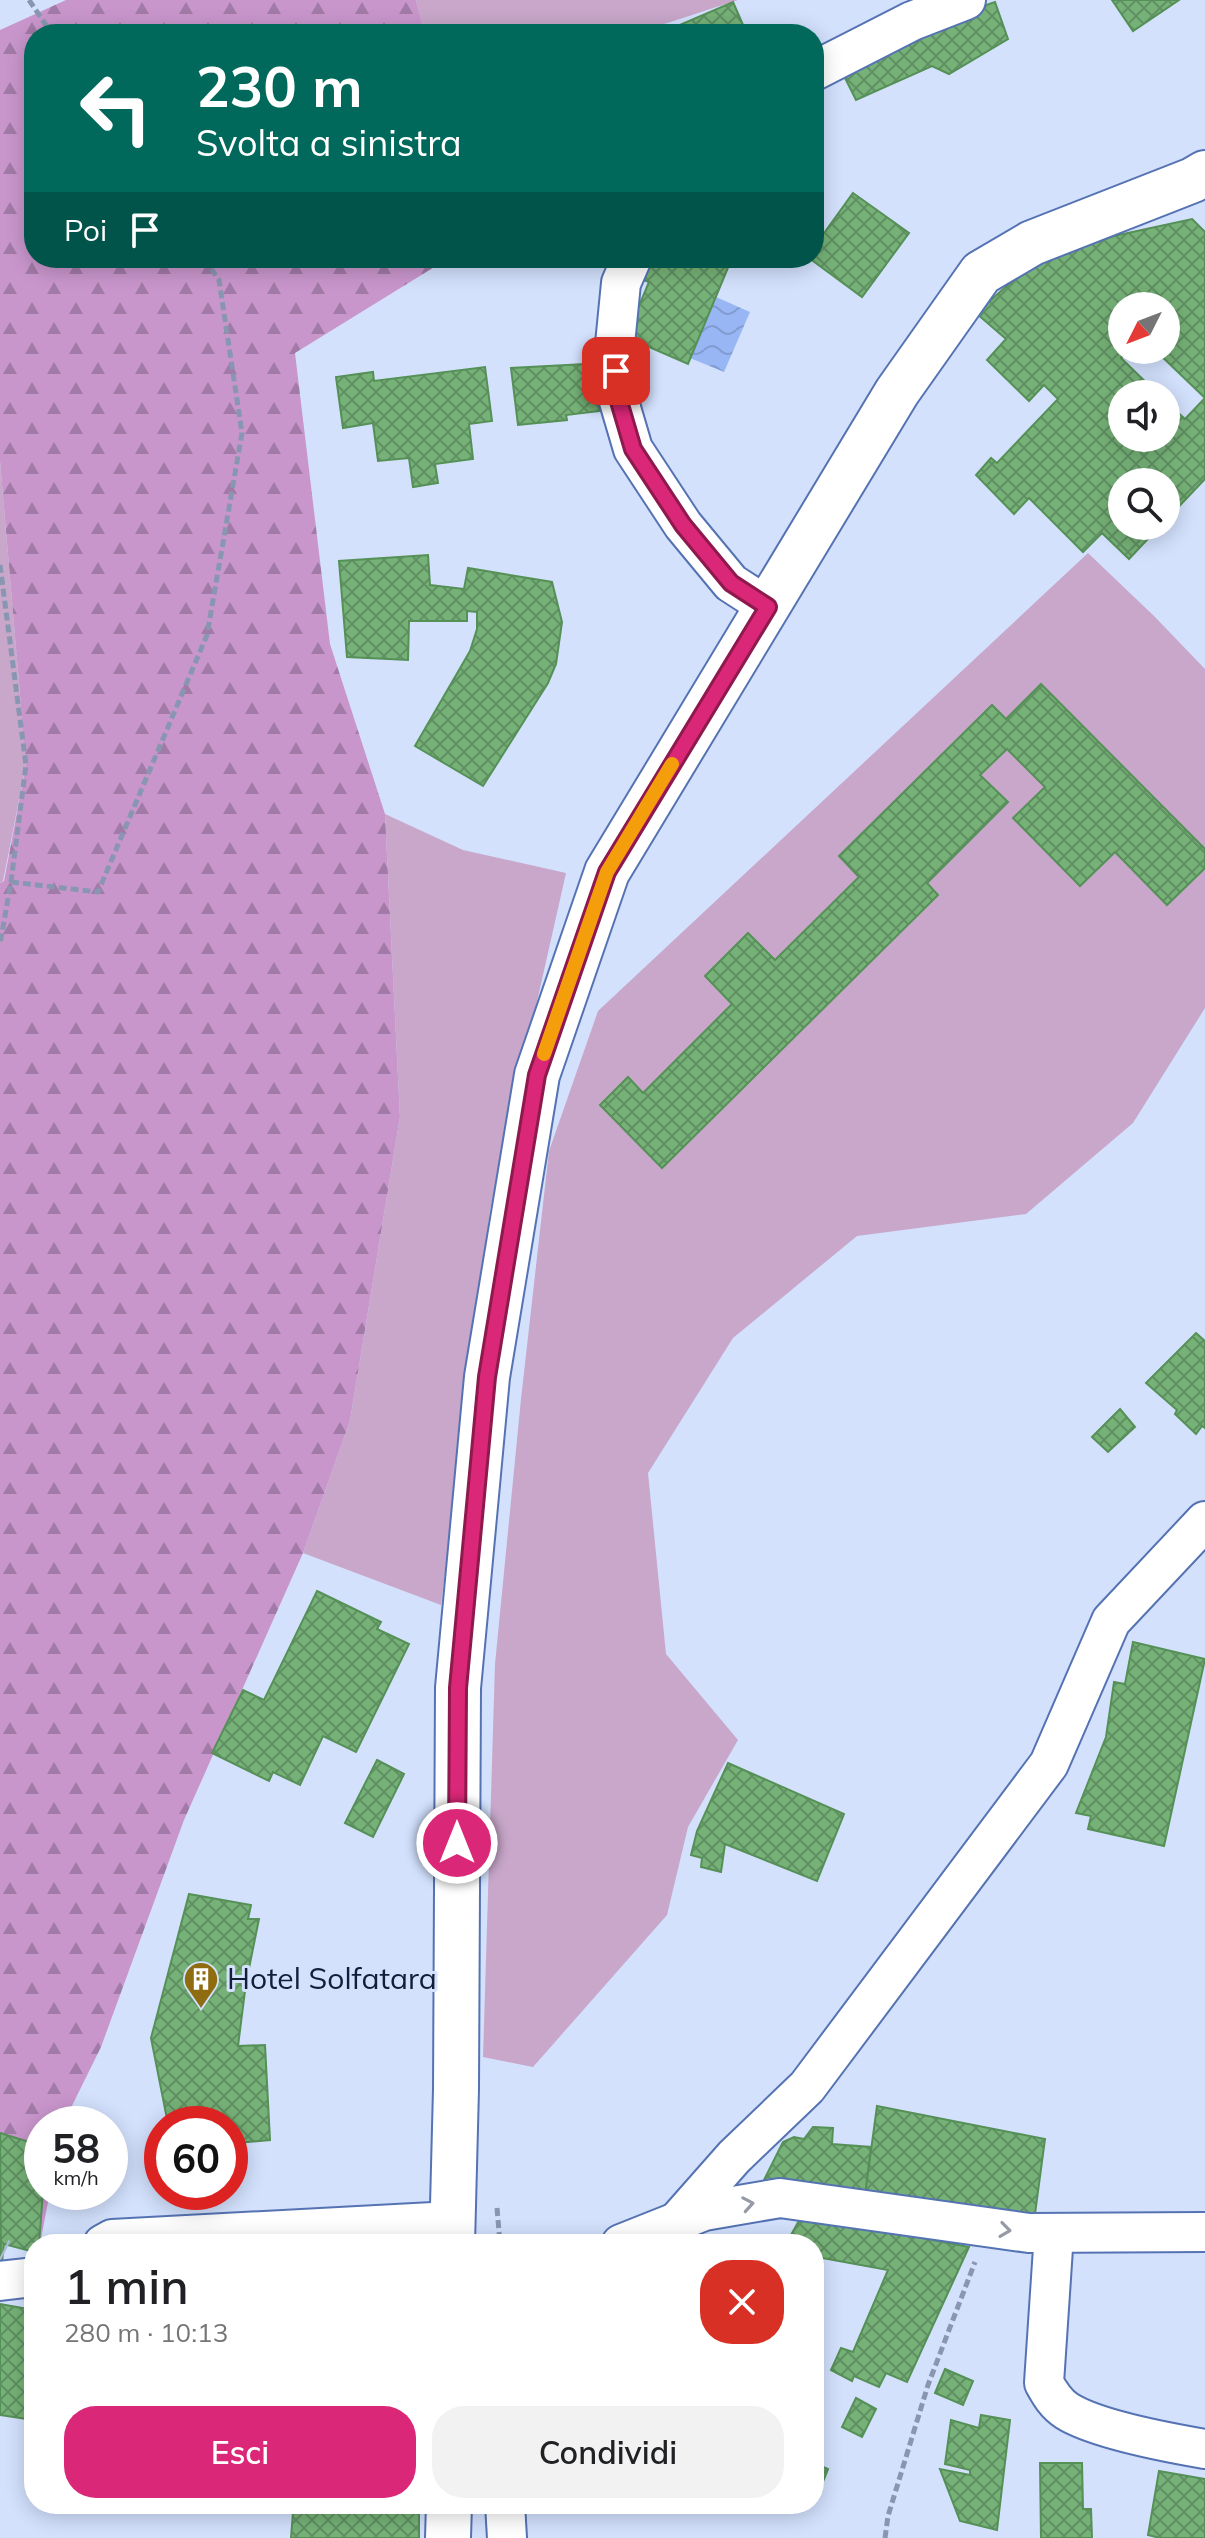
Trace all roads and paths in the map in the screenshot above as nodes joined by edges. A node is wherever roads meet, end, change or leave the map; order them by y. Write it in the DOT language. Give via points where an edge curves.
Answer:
graph roads {
  1 [pos="29,0"];
  2 [pos="966,0"];
  3 [pos="45,24"];
  4 [pos="824,66"];
  5 [pos="1205,173"];
  6 [pos="211,268"];
  7 [pos="628,268"];
  8 [pos="0,565"];
  9 [pos="2,597"];
  10 [pos="768,607"];
  11 [pos="11,882"];
  12 [pos="0,944"];
  13 [pos="1205,1521"];
  14 [pos="674,2225"];
  15 [pos="989,2228"];
  16 [pos="452,2232"];
  17 [pos="1205,2232"];
  18 [pos="1054,2233"];
  19 [pos="355,2234"];
  20 [pos="649,2234"];
  21 [pos="1205,2449"];
  22 [pos="449,2514"];
  23 [pos="506,2514"];
  24 [pos="448,2538"];
  25 [pos="507,2538"];
  26 [pos="885,2538"];
  1 -- 3 [label="path"];
  2 -- 4 [label="street"];
  5 -- 10 [label="main road" via="1032,243 981,273 897,392"];
  6 -- 11 [label="path" via="219,280 242,433 207,635 98,892"];
  7 -- 10 [label="street" via="621,283 615,344 618,398 633,449 683,525 731,583"];
  8 -- 9 [label="path"];
  9 -- 11 [label="path" via="26,765"];
  10 -- 16 [label="main road" via="607,872 537,1075 487,1377 458,1688"];
  11 -- 12 [label="path"];
  13 -- 14 [label="street" via="1111,1621 1049,1764 807,2087"];
  14 -- 15 [label="street, one-way" via="704,2211 780,2198"];
  14 -- 20 [label="street"];
  15 -- 18 [label="street, one-way"];
  15 -- 26 [label="path" via="928,2385"];
  16 -- 19 [label="street"];
  17 -- 18 [label="street"];
  18 -- 21 [label="street" via="1044,2383 1053,2399 1095,2423"];
  22 -- 24 [label="main road"];
  23 -- 25 [label="street"];
}
